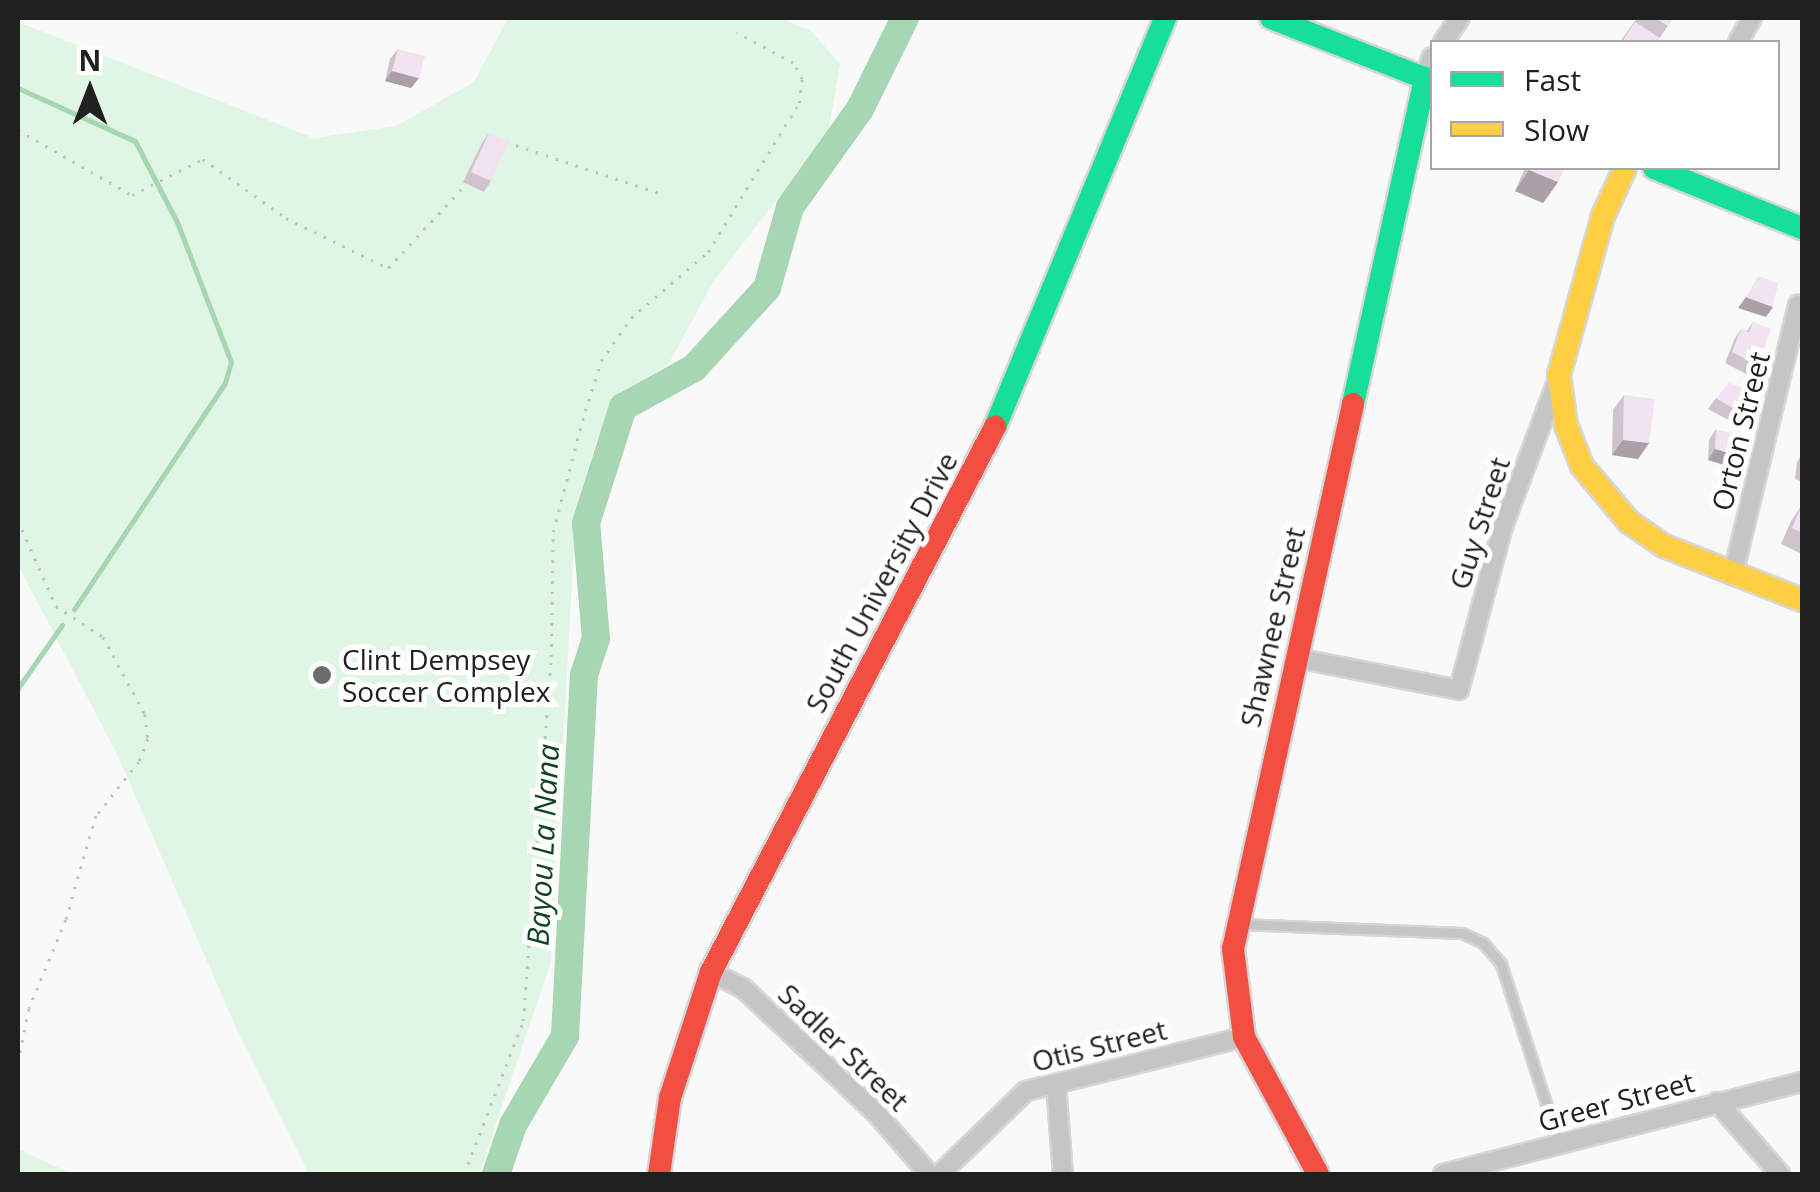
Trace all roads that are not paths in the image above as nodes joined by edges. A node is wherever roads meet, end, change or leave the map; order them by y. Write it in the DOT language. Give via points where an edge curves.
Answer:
graph roads {
  1 [pos="1165,18"];
  2 [pos="1271,18"];
  3 [pos="1460,18"];
  4 [pos="1752,18"];
  5 [pos="1444,40"];
  6 [pos="1739,40"];
  7 [pos="1430,72"];
  8 [pos="1625,170"];
  9 [pos="1659,170"];
  10 [pos="1802,228"];
  11 [pos="1798,305"];
  12 [pos="1559,375"];
  13 [pos="1734,570"];
  14 [pos="1802,600"];
  15 [pos="1296,658"];
  16 [pos="1237,924"];
  17 [pos="711,972"];
  18 [pos="1244,1037"];
  19 [pos="1802,1082"];
  20 [pos="1056,1084"];
  21 [pos="1718,1102"];
  22 [pos="1559,1144"];
  23 [pos="1509,1166"];
  24 [pos="659,1174"];
  25 [pos="929,1174"];
  26 [pos="940,1174"];
  27 [pos="1063,1174"];
  28 [pos="1318,1174"];
  29 [pos="1443,1174"];
  30 [pos="1780,1174"];
  1 -- 17 [label="street, South University Drive" via="1004,412"];
  2 -- 7 [label="street"];
  3 -- 5 [label="street"];
  4 -- 6 [label="street"];
  7 -- 15 [label="street, Shawnee Street"];
  8 -- 12 [label="street" via="1603,216"];
  9 -- 10 [label="street"];
  11 -- 13 [label="street, Orton Street"];
  12 -- 13 [label="street" via="1566,425 1604,496 1664,546"];
  12 -- 15 [label="street, Guy Street" via="1502,528 1459,690"];
  13 -- 14 [label="street"];
  15 -- 16 [label="street, Shawnee Street"];
  16 -- 18 [label="street, Shawnee Street" via="1231,976"];
  16 -- 22 [label="lane" via="1462,933 1483,943 1501,964"];
  17 -- 24 [label="street, South University Drive" via="670,1098"];
  17 -- 25 [label="street, Sadler Street" via="743,988 876,1112"];
  18 -- 20 [label="street, Otis Street"];
  18 -- 28 [label="street, Shawnee Street"];
  19 -- 21 [label="street, Greer Street"];
  20 -- 26 [label="street, Otis Street" via="1008,1104"];
  20 -- 27 [label="street"];
  21 -- 22 [label="street, Greer Street"];
  21 -- 30 [label="street"];
  22 -- 23 [label="street, Greer Street"];
  23 -- 29 [label="street, Greer Street"];
}
